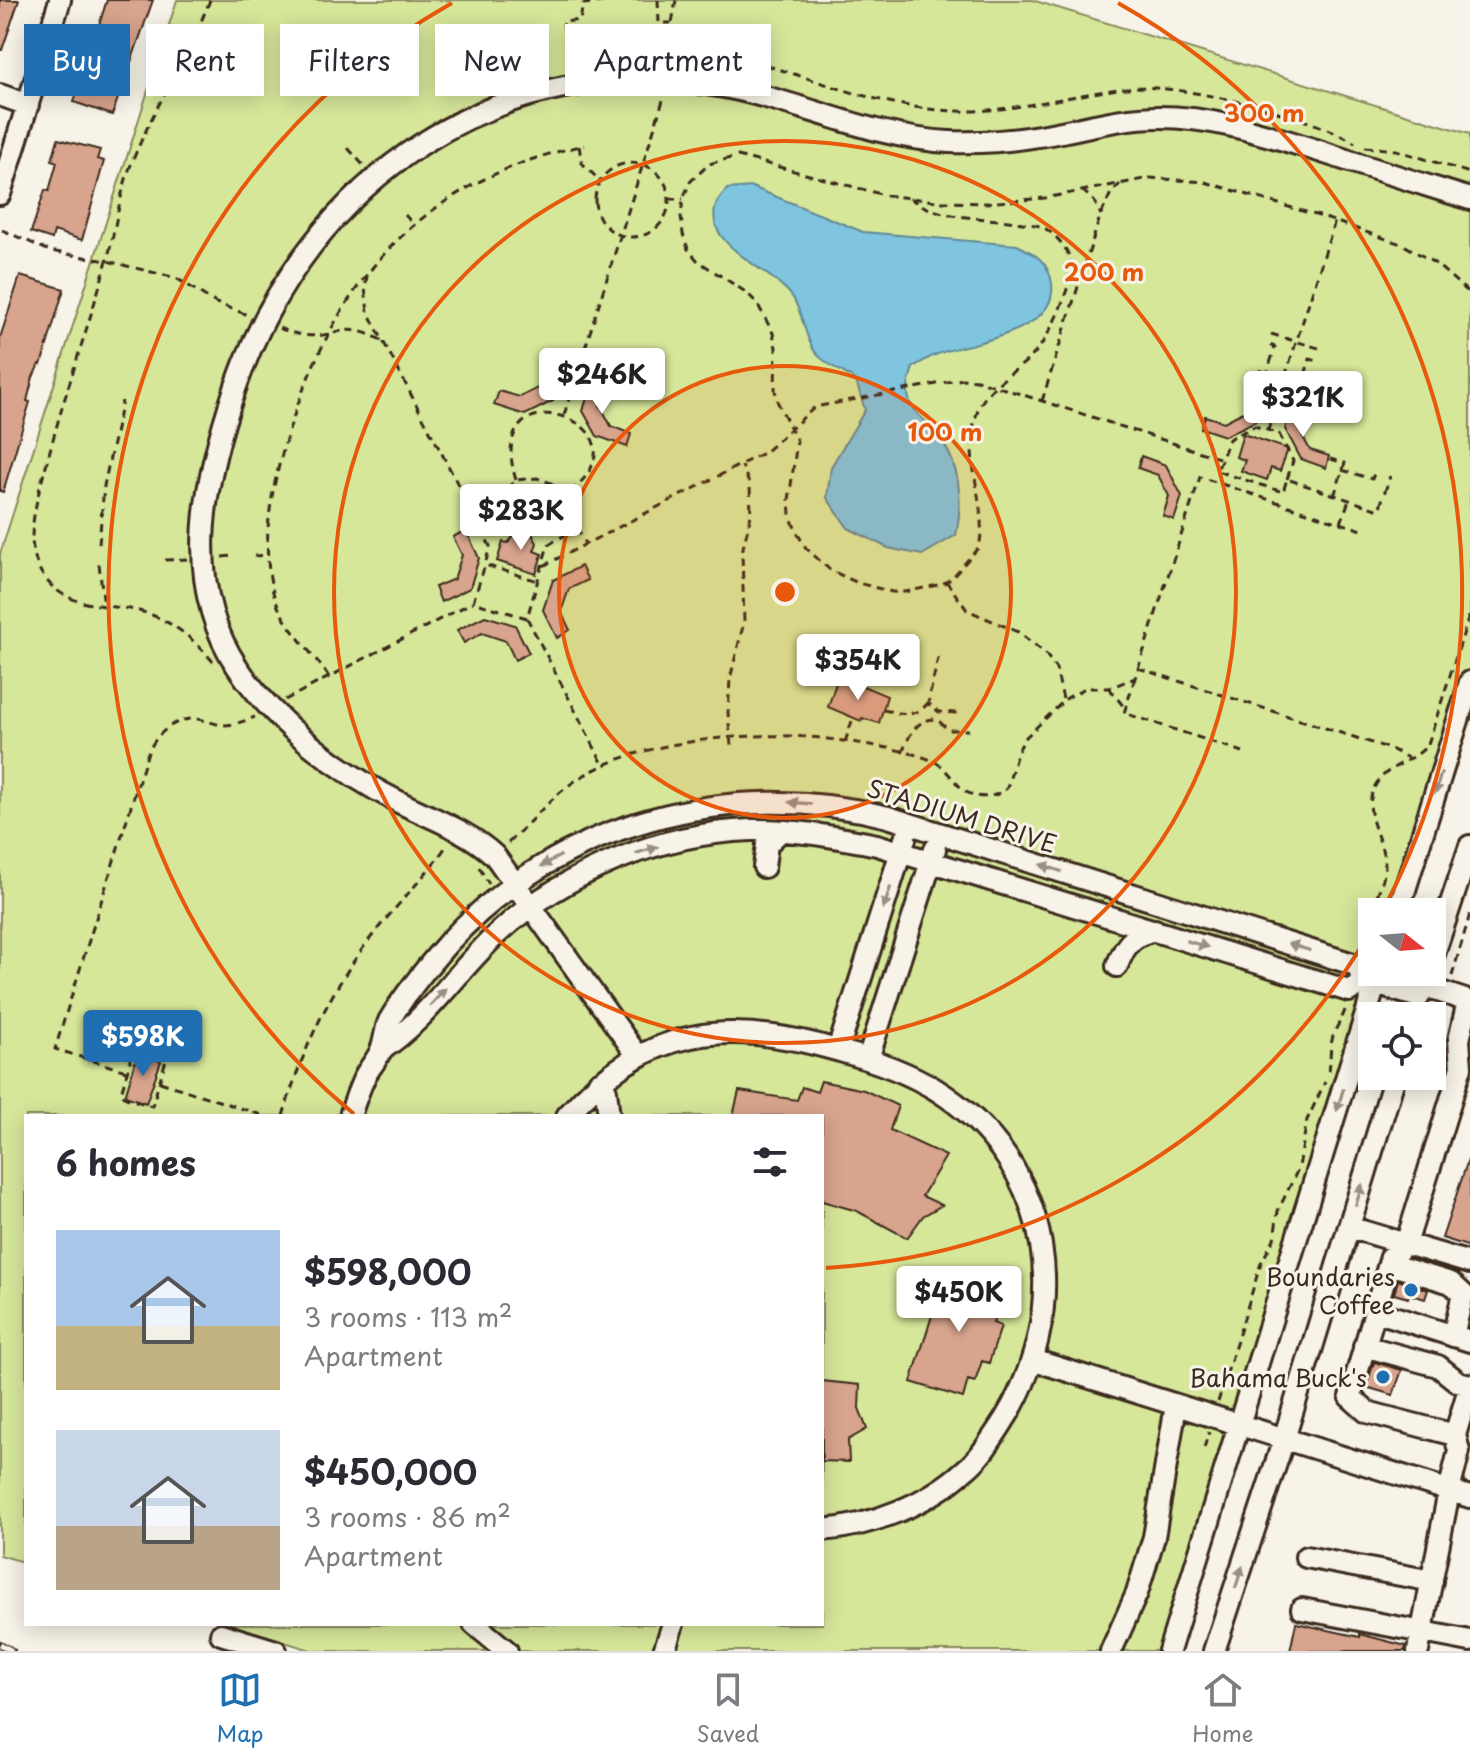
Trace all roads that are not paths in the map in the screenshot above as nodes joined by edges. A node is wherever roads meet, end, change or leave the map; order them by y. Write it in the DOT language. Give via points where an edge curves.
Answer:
graph roads {
  1 [pos="60,0"];
  2 [pos="0,95"];
  3 [pos="28,105"];
  4 [pos="0,194"];
  5 [pos="1470,199"];
  6 [pos="1470,682"];
  7 [pos="910,824"];
  8 [pos="781,831"];
  9 [pos="940,833"];
  10 [pos="1470,846"];
  11 [pos="901,852"];
  12 [pos="931,861"];
  13 [pos="764,867"];
  14 [pos="516,884"];
  15 [pos="1402,898"];
  16 [pos="532,906"];
  17 [pos="1446,921"];
  18 [pos="1155,930"];
  19 [pos="1117,966"];
  20 [pos="1358,976"];
  21 [pos="1358,976"];
  22 [pos="1363,986"];
  23 [pos="1432,986"];
  24 [pos="1469,998"];
  25 [pos="1466,1028"];
  26 [pos="381,1050"];
  27 [pos="838,1050"];
  28 [pos="637,1055"];
  29 [pos="868,1059"];
  30 [pos="599,1082"];
  31 [pos="1391,1090"];
  32 [pos="351,1114"];
  33 [pos="569,1114"];
  34 [pos="609,1114"];
  35 [pos="1349,1227"];
  36 [pos="1406,1244"];
  37 [pos="1470,1263"];
  38 [pos="1389,1264"];
  39 [pos="1375,1311"];
  40 [pos="1462,1338"];
  41 [pos="1364,1346"];
  42 [pos="1033,1360"];
  43 [pos="1470,1385"];
  44 [pos="1176,1405"];
  45 [pos="1238,1424"];
  46 [pos="1455,1435"];
  47 [pos="1284,1439"];
  48 [pos="1449,1491"];
  49 [pos="1470,1497"];
  50 [pos="824,1530"];
  51 [pos="1306,1557"];
  52 [pos="1432,1581"];
  53 [pos="1302,1609"];
  54 [pos="476,1626"];
  55 [pos="672,1626"];
  56 [pos="221,1634"];
  57 [pos="1420,1641"];
  58 [pos="1470,1641"];
  59 [pos="276,1651"];
  60 [pos="507,1651"];
  61 [pos="664,1651"];
  62 [pos="1111,1651"];
  63 [pos="1169,1651"];
  64 [pos="1214,1651"];
  1 -- 3 [label="street"];
  2 -- 3 [label="street"];
  3 -- 4 [label="street"];
  5 -- 14 [label="street" via="1204,120 1133,118 1011,140 948,142 873,129 733,89 645,80 587,82 521,97 449,127 396,160 351,198 312,243 253,344 213,467 204,526 204,583 218,631 235,664 290,725 356,778 470,835"];
  6 -- 15 [label="street, one-way"];
  7 -- 9 [label="street, STADIUM DRIVE"];
  7 -- 11 [label="street"];
  7 -- 14 [label="street, STADIUM DRIVE, one-way" via="851,808 801,803 709,806 613,831 551,860"];
  8 -- 11 [label="street, STADIUM DRIVE" via="828,835"];
  8 -- 13 [label="street" via="767,844"];
  16 -- 8 [label="street, STADIUM DRIVE, one-way" via="586,873 650,849 731,831"];
  9 -- 12 [label="street"];
  20 -- 9 [label="street, STADIUM DRIVE, one-way"];
  10 -- 17 [label="street"];
  11 -- 12 [label="street, STADIUM DRIVE"];
  11 -- 27 [label="street, one-way"];
  12 -- 18 [label="street, STADIUM DRIVE"];
  12 -- 29 [label="street"];
  14 -- 16 [label="street"];
  14 -- 26 [label="street, STADIUM DRIVE" via="478,913 436,957 388,1024"];
  26 -- 16 [label="street, STADIUM DRIVE, one-way" via="405,1035 480,951"];
  16 -- 28 [label="street"];
  18 -- 19 [label="street" via="1130,941"];
  18 -- 21 [label="street, STADIUM DRIVE, one-way"];
  22 -- 45 [label="street, one-way"];
  23 -- 24 [label="street, STADIUM DRIVE"];
  24 -- 25 [label="street"];
  25 -- 36 [label="street" via="1459,1040 1461,1067"];
  26 -- 32 [label="street, STADIUM DRIVE"];
  27 -- 28 [label="street" via="742,1032 696,1035"];
  27 -- 29 [label="street"];
  28 -- 30 [label="street"];
  29 -- 42 [label="street" via="934,1088 972,1117 1000,1149 1025,1191 1046,1279"];
  30 -- 33 [label="street"];
  30 -- 34 [label="street" via="606,1091"];
  35 -- 31 [label="street, one-way"];
  35 -- 36 [label="street"];
  35 -- 47 [label="street"];
  36 -- 37 [label="street"];
  36 -- 38 [label="street"];
  38 -- 39 [label="street"];
  38 -- 40 [label="street" via="1451,1283 1463,1294"];
  39 -- 40 [label="street"];
  39 -- 41 [label="street"];
  41 -- 43 [label="street" via="1438,1366"];
  41 -- 46 [label="street" via="1350,1397 1367,1412"];
  42 -- 44 [label="street"];
  42 -- 50 [label="street" via="1015,1403 965,1471 885,1516"];
  43 -- 46 [label="street"];
  44 -- 45 [label="street"];
  44 -- 62 [label="street" via="1154,1537"];
  45 -- 47 [label="street"];
  45 -- 63 [label="street"];
  46 -- 48 [label="street" via="1459,1451"];
  47 -- 48 [label="street"];
  64 -- 47 [label="street, one-way"];
  48 -- 49 [label="street"];
  48 -- 52 [label="street"];
  51 -- 52 [label="street"];
  52 -- 57 [label="street"];
  53 -- 57 [label="street"];
  54 -- 60 [label="street"];
  55 -- 61 [label="street"];
  56 -- 59 [label="street"];
  57 -- 58 [label="street"];
}
